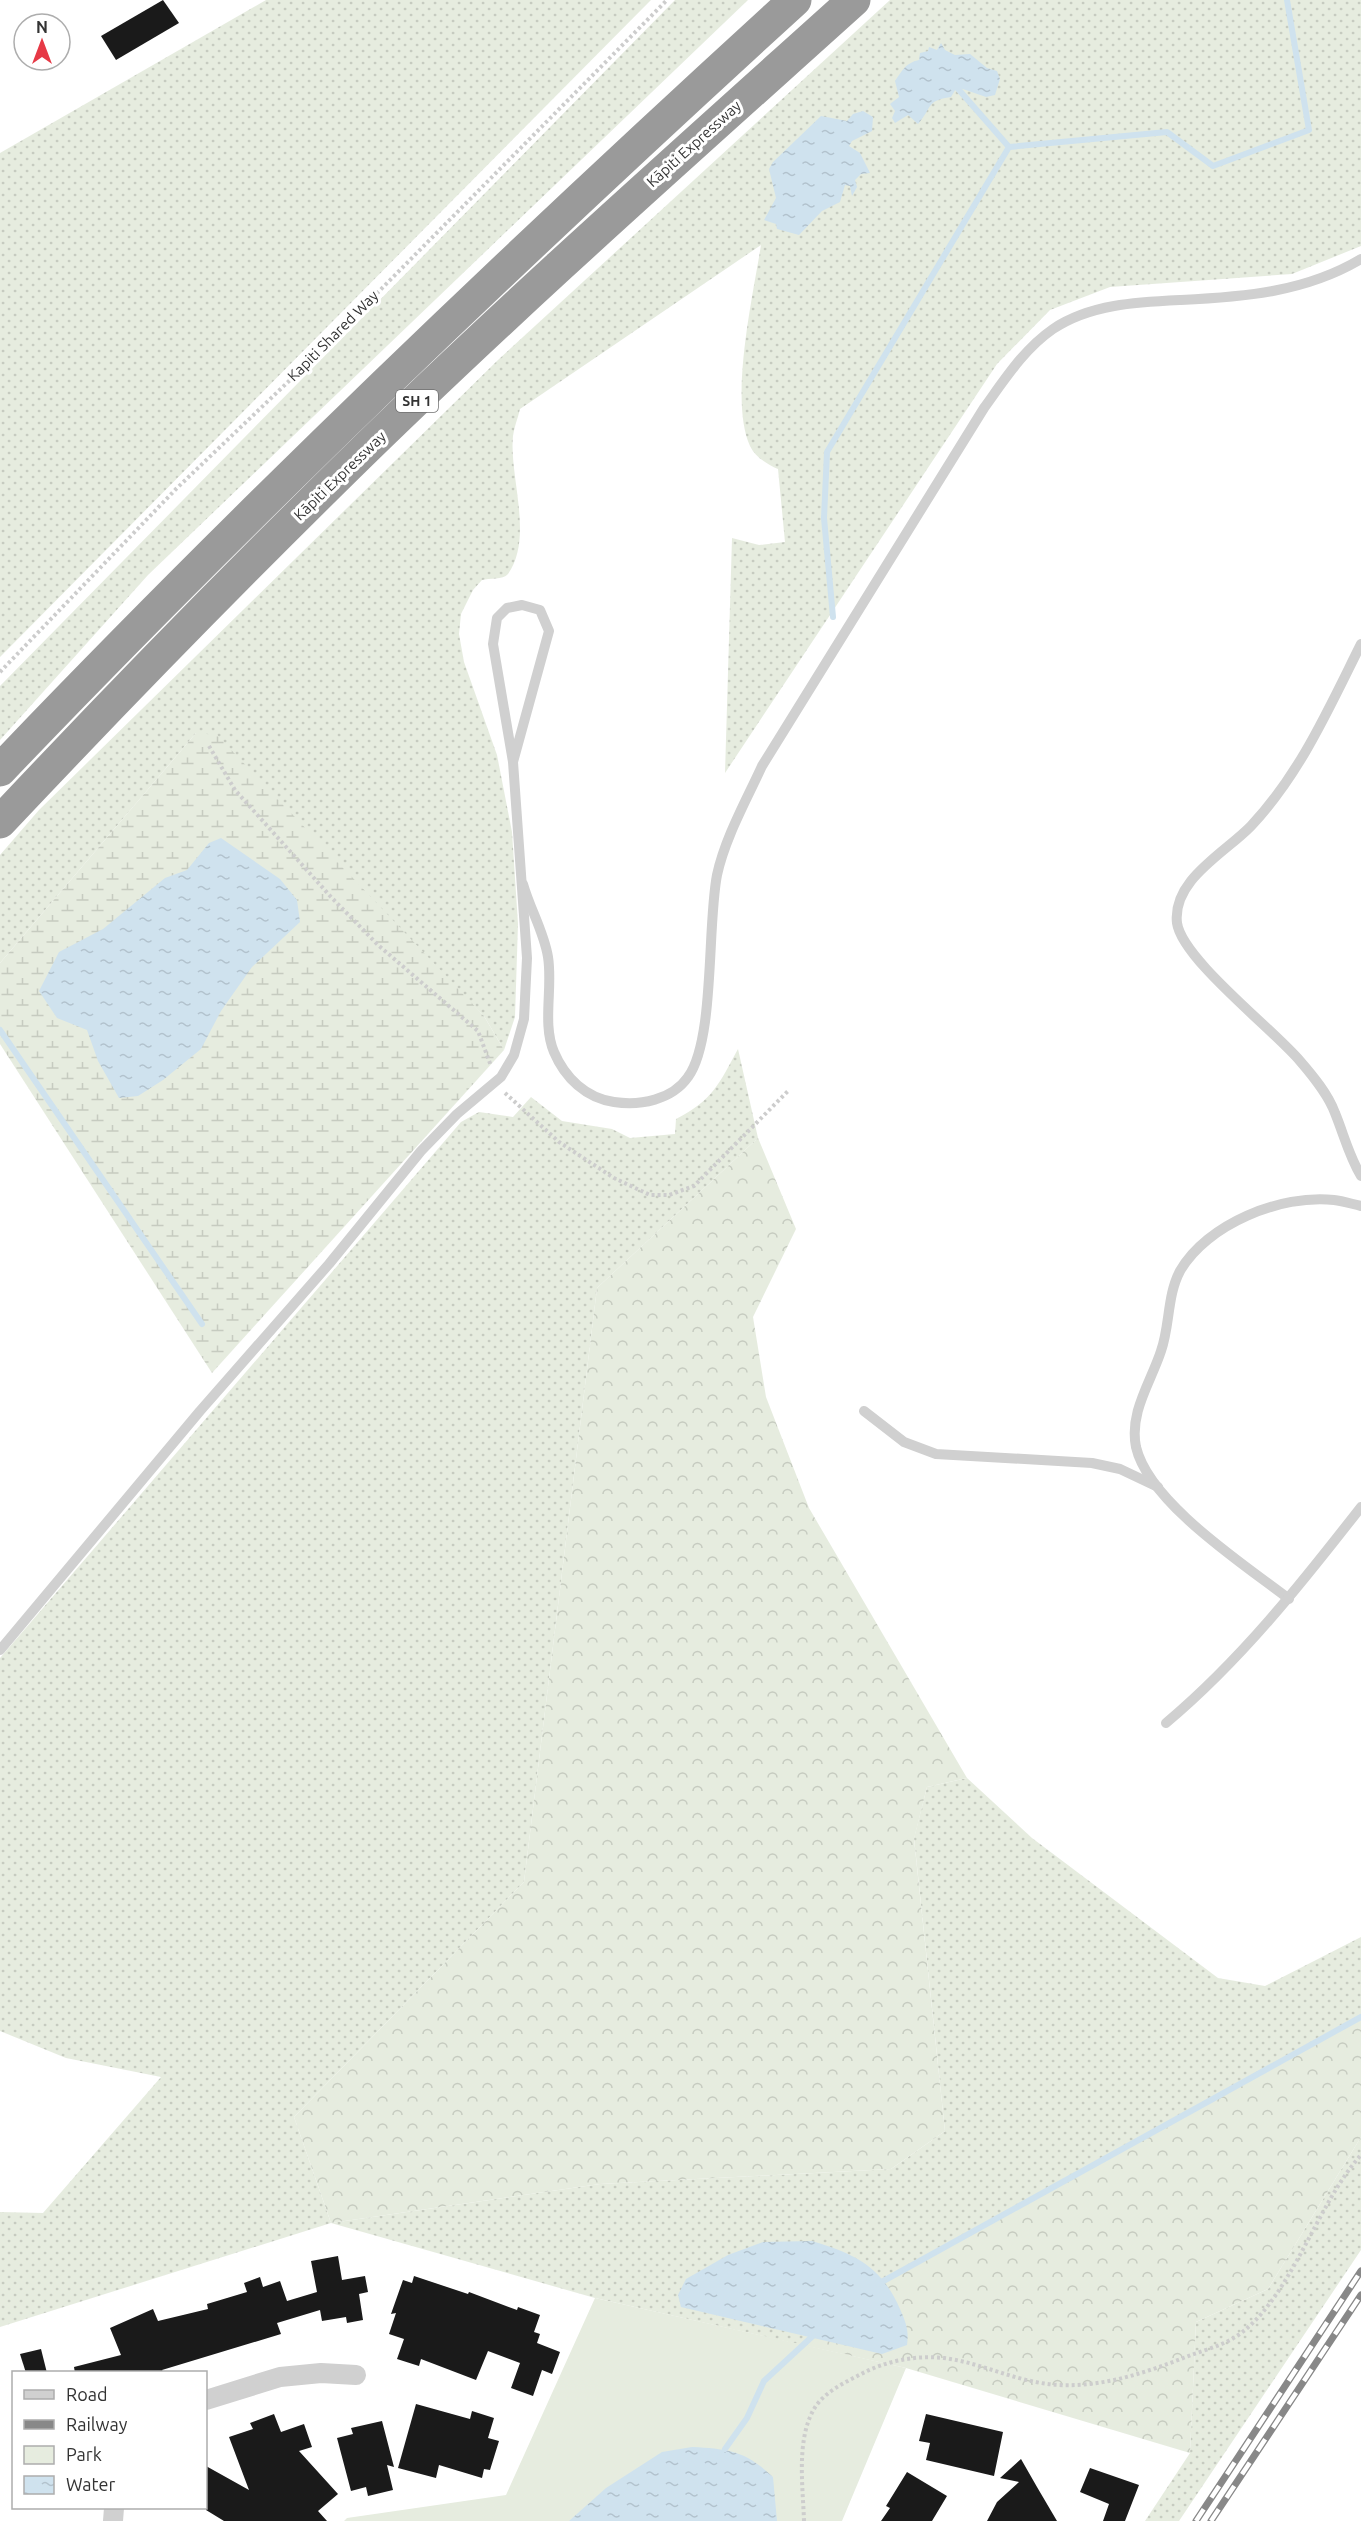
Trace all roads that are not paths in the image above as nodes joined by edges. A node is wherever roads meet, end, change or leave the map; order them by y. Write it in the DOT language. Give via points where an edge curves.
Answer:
graph roads {
  1 [pos="795,0"];
  2 [pos="854,0"];
  3 [pos="1361,259"];
  4 [pos="1361,644"];
  5 [pos="513,762"];
  6 [pos="0,770"];
  7 [pos="0,822"];
  8 [pos="523,884"];
  9 [pos="1361,1176"];
  10 [pos="1361,1206"];
  11 [pos="864,1411"];
  12 [pos="1158,1487"];
  13 [pos="1361,1507"];
  14 [pos="1289,1599"];
  15 [pos="0,1650"];
  16 [pos="1166,1723"];
  17 [pos="356,2375"];
  18 [pos="207,2400"];
  1 -- 6 [label="highway, SH 1" via="638,143 303,462"];
  2 -- 7 [label="highway, Kāpiti Expressway / SH 1" via="667,168 346,468"];
  3 -- 8 [label="lane" via="1338,273 1294,288 1085,312 1054,328 1014,366 762,766 718,873 700,1049 688,1078 678,1088 655,1100 625,1103 595,1097 572,1081 553,1049 548,956"];
  4 -- 9 [label="lane" via="1306,751 1279,793 1184,889 1177,908 1177,925 1183,941 1201,963 1271,1029 1322,1088"];
  5 -- 5 [label="lane" via="493,644 497,618 507,608 522,605 540,610 549,631"];
  5 -- 8 [label="lane"];
  8 -- 15 [label="lane" via="527,958 524,1019 514,1055 496,1082 421,1151"];
  10 -- 12 [label="lane" via="1334,1200 1280,1205 1214,1234 1195,1250 1179,1273 1161,1352 1139,1405 1137,1447"];
  11 -- 12 [label="lane" via="904,1442 936,1454 1092,1463 1120,1469"];
  12 -- 14 [label="lane" via="1194,1525"];
  13 -- 14 [label="lane"];
  14 -- 16 [label="lane" via="1235,1660"];
  17 -- 18 [label="street" via="280,2377"];
}
